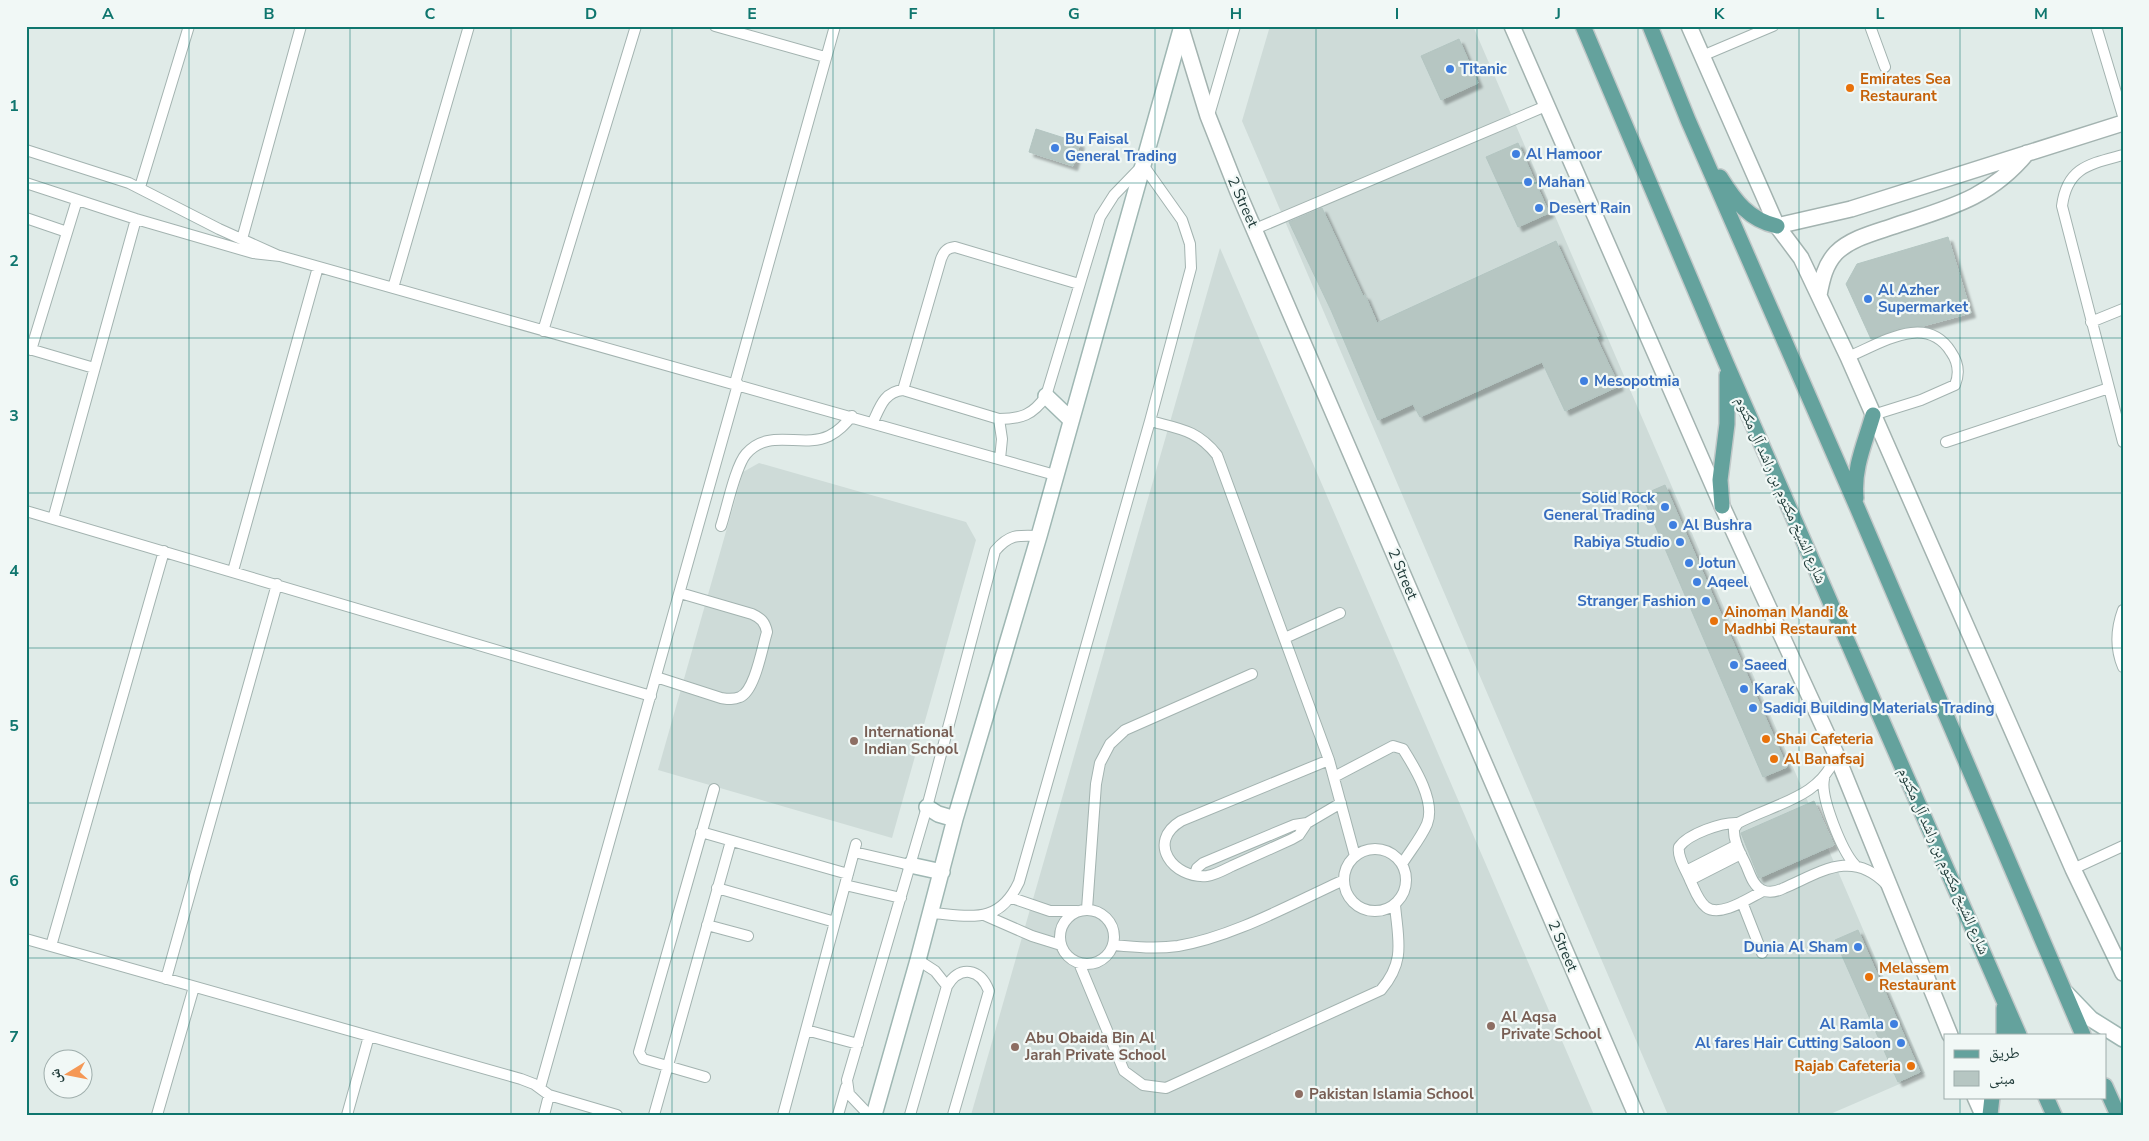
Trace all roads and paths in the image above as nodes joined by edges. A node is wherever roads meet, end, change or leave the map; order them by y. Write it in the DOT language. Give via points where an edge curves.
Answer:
graph roads {
  1 [pos="190,26"];
  2 [pos="301,26"];
  3 [pos="469,26"];
  4 [pos="636,26"];
  5 [pos="715,26"];
  6 [pos="835,26"];
  7 [pos="1235,26"];
  8 [pos="1512,26"];
  9 [pos="1583,26"];
  10 [pos="1650,26"];
  11 [pos="1689,26"];
  12 [pos="1773,26"];
  13 [pos="1870,26"];
  14 [pos="2096,26"];
  15 [pos="1181,27"];
  16 [pos="1702,56"];
  17 [pos="825,58"];
  18 [pos="1885,68"];
  19 [pos="1546,106"];
  20 [pos="1208,116"];
  21 [pos="2123,116"];
  22 [pos="2123,123"];
  23 [pos="1699,145"];
  24 [pos="26,150"];
  25 [pos="2027,153"];
  26 [pos="2123,154"];
  27 [pos="1143,164"];
  28 [pos="26,183"];
  29 [pos="140,187"];
  30 [pos="77,200"];
  31 [pos="26,218"];
  32 [pos="136,219"];
  33 [pos="1777,226"];
  34 [pos="1255,229"];
  35 [pos="68,232"];
  36 [pos="242,239"];
  37 [pos="280,256"];
  38 [pos="318,267"];
  39 [pos="1079,284"];
  40 [pos="393,288"];
  41 [pos="1819,295"];
  42 [pos="2123,309"];
  43 [pos="2091,322"];
  44 [pos="543,331"];
  45 [pos="28,349"];
  46 [pos="1848,357"];
  47 [pos="1726,363"];
  48 [pos="94,368"];
  49 [pos="736,384"];
  50 [pos="2109,388"];
  51 [pos="903,390"];
  52 [pos="1046,396"];
  53 [pos="852,416"];
  54 [pos="1873,416"];
  55 [pos="998,419"];
  56 [pos="1070,419"];
  57 [pos="1150,421"];
  58 [pos="873,422"];
  59 [pos="1946,442"];
  60 [pos="2123,442"];
  61 [pos="1000,459"];
  62 [pos="1055,475"];
  63 [pos="1722,506"];
  64 [pos="1857,506"];
  65 [pos="26,511"];
  66 [pos="53,519"];
  67 [pos="721,526"];
  68 [pos="1039,536"];
  69 [pos="164,551"];
  70 [pos="233,571"];
  71 [pos="277,584"];
  72 [pos="680,593"];
  73 [pos="2123,610"];
  74 [pos="1340,613"];
  75 [pos="1285,638"];
  76 [pos="2123,667"];
  77 [pos="1252,674"];
  78 [pos="656,677"];
  79 [pos="651,696"];
  80 [pos="1836,754"];
  81 [pos="1329,760"];
  82 [pos="1334,777"];
  83 [pos="1824,779"];
  84 [pos="714,790"];
  85 [pos="1342,803"];
  86 [pos="926,807"];
  87 [pos="955,819"];
  88 [pos="1307,824"];
  89 [pos="1738,824"];
  90 [pos="701,832"];
  91 [pos="731,841"];
  92 [pos="2123,846"];
  93 [pos="1739,850"];
  94 [pos="1355,856"];
  95 [pos="1402,864"];
  96 [pos="910,865"];
  97 [pos="1855,865"];
  98 [pos="2073,869"];
  99 [pos="942,872"];
  100 [pos="848,874"];
  101 [pos="1195,874"];
  102 [pos="1688,875"];
  103 [pos="1344,880"];
  104 [pos="845,885"];
  105 [pos="1888,886"];
  106 [pos="718,888"];
  107 [pos="1764,891"];
  108 [pos="900,898"];
  109 [pos="1012,898"];
  110 [pos="1742,902"];
  111 [pos="1395,905"];
  112 [pos="1083,910"];
  113 [pos="931,913"];
  114 [pos="984,915"];
  115 [pos="835,922"];
  116 [pos="707,925"];
  117 [pos="748,936"];
  118 [pos="26,939"];
  119 [pos="1113,944"];
  120 [pos="1061,945"];
  121 [pos="51,946"];
  122 [pos="1762,953"];
  123 [pos="918,960"];
  124 [pos="1079,963"];
  125 [pos="2123,973"];
  126 [pos="166,978"];
  127 [pos="194,986"];
  128 [pos="947,986"];
  129 [pos="2063,990"];
  130 [pos="2002,994"];
  131 [pos="806,1030"];
  132 [pos="1950,1034"];
  133 [pos="2004,1034"];
  134 [pos="2019,1034"];
  135 [pos="2083,1034"];
  136 [pos="369,1036"];
  137 [pos="2123,1039"];
  138 [pos="858,1044"];
  139 [pos="667,1066"];
  140 [pos="705,1077"];
  141 [pos="846,1086"];
  142 [pos="540,1088"];
  143 [pos="2106,1088"];
  144 [pos="550,1095"];
  145 [pos="1976,1098"];
  146 [pos="1992,1098"];
  147 [pos="2046,1098"];
  148 [pos="157,1115"];
  149 [pos="347,1115"];
  150 [pos="544,1115"];
  151 [pos="617,1115"];
  152 [pos="654,1115"];
  153 [pos="783,1115"];
  154 [pos="838,1115"];
  155 [pos="869,1115"];
  156 [pos="874,1115"];
  157 [pos="910,1115"];
  158 [pos="953,1115"];
  159 [pos="1636,1115"];
  160 [pos="1983,1115"];
  161 [pos="1990,1115"];
  162 [pos="2054,1115"];
  163 [pos="2118,1115"];
  1 -- 29 [label="lane"];
  2 -- 36 [label="lane"];
  3 -- 40 [label="lane"];
  4 -- 44 [label="lane"];
  5 -- 17 [label="lane"];
  6 -- 17 [label="lane"];
  7 -- 20 [label="lane"];
  8 -- 19 [label="street"];
  9 -- 47 [label="main road, شارع الشيخ مكتوم بن راشد آل مكتوم"];
  10 -- 23 [label="main road"];
  11 -- 16 [label="street"];
  12 -- 16 [label="lane"];
  13 -- 18 [label="lane"];
  14 -- 21 [label="lane"];
  15 -- 20 [label="street, 2 Street"];
  15 -- 27 [label="street"];
  16 -- 33 [label="street"];
  17 -- 49 [label="lane"];
  19 -- 34 [label="lane"];
  19 -- 63 [label="street"];
  20 -- 34 [label="street, 2 Street"];
  22 -- 25 [label="street"];
  23 -- 33 [label="main road" via="1748,214 1763,223"];
  23 -- 64 [label="main road"];
  24 -- 29 [label="lane"];
  25 -- 33 [label="street" via="1851,209"];
  25 -- 41 [label="street" via="2002,180 1971,199 1871,234 1843,248 1827,264"];
  26 -- 43 [label="lane" via="2087,165 2076,172 2063,193 2063,218"];
  27 -- 39 [label="lane" via="1114,195 1100,217"];
  27 -- 56 [label="street"];
  27 -- 57 [label="lane" via="1182,220 1190,244 1191,268"];
  28 -- 30 [label="lane"];
  29 -- 36 [label="lane"];
  30 -- 32 [label="lane"];
  30 -- 35 [label="lane"];
  31 -- 35 [label="lane"];
  32 -- 37 [label="lane" via="262,255"];
  32 -- 48 [label="lane"];
  33 -- 41 [label="street" via="1801,258"];
  34 -- 159 [label="street, 2 Street"];
  35 -- 45 [label="lane"];
  36 -- 37 [label="lane"];
  37 -- 38 [label="lane"];
  38 -- 40 [label="lane"];
  38 -- 70 [label="lane"];
  39 -- 51 [label="lane" via="955,247 948,248 943,252"];
  39 -- 52 [label="lane"];
  40 -- 44 [label="lane"];
  41 -- 46 [label="street"];
  42 -- 43 [label="lane"];
  43 -- 50 [label="lane"];
  44 -- 49 [label="lane"];
  45 -- 48 [label="lane"];
  46 -- 54 [label="street"];
  46 -- 54 [label="lane" via="1918,331 1936,336 1956,360 1958,374 1955,385"];
  47 -- 63 [label="main road" via="1728,407 1720,467"];
  47 -- 130 [label="main road, شارع الشيخ مكتوم بن راشد آل مكتوم"];
  48 -- 66 [label="lane"];
  49 -- 53 [label="lane"];
  49 -- 72 [label="lane"];
  50 -- 59 [label="lane"];
  50 -- 60 [label="lane"];
  51 -- 55 [label="lane"];
  51 -- 58 [label="lane" via="888,395"];
  52 -- 55 [label="lane" via="1027,416"];
  52 -- 56 [label="street"];
  53 -- 58 [label="lane"];
  53 -- 67 [label="lane" via="828,437 813,441 767,440 754,445 739,467"];
  54 -- 64 [label="main road" via="1857,467"];
  54 -- 98 [label="street"];
  55 -- 61 [label="lane" via="1002,439"];
  56 -- 62 [label="street"];
  57 -- 75 [label="lane" via="1192,432 1217,455"];
  57 -- 109 [label="lane"];
  58 -- 61 [label="lane"];
  61 -- 62 [label="lane"];
  62 -- 68 [label="street"];
  63 -- 80 [label="street"];
  64 -- 129 [label="main road"];
  65 -- 66 [label="lane"];
  66 -- 69 [label="lane"];
  68 -- 86 [label="lane" via="1014,536 1003,541 995,551"];
  68 -- 87 [label="street"];
  69 -- 70 [label="lane"];
  69 -- 121 [label="lane"];
  70 -- 71 [label="lane"];
  71 -- 79 [label="lane"];
  71 -- 126 [label="lane"];
  72 -- 78 [label="lane"];
  72 -- 78 [label="lane" via="760,617 767,632 750,690 742,697 721,698"];
  73 -- 76 [label="lane" via="2117,644"];
  74 -- 75 [label="lane"];
  75 -- 81 [label="lane"];
  77 -- 112 [label="lane" via="1138,723 1110,744 1100,763 1096,784"];
  78 -- 79 [label="lane"];
  79 -- 142 [label="lane"];
  80 -- 83 [label="lane"];
  80 -- 105 [label="street"];
  81 -- 82 [label="lane"];
  81 -- 101 [label="lane" via="1174,826 1165,842 1166,851 1176,868"];
  82 -- 85 [label="lane"];
  82 -- 95 [label="lane" via="1393,746 1403,749 1425,791 1430,812 1427,824"];
  83 -- 89 [label="lane" via="1810,790"];
  83 -- 97 [label="lane" via="1822,786 1826,802 1846,853"];
  84 -- 90 [label="lane"];
  85 -- 88 [label="lane"];
  85 -- 94 [label="lane"];
  86 -- 87 [label="street"];
  86 -- 96 [label="lane"];
  87 -- 99 [label="street"];
  88 -- 101 [label="lane" via="1294,825 1203,863"];
  88 -- 101 [label="lane" via="1298,835 1223,870 1208,876"];
  89 -- 93 [label="lane" via="1734,835"];
  89 -- 102 [label="lane" via="1719,825 1682,843 1678,852"];
  90 -- 91 [label="lane"];
  90 -- 139 [label="lane" via="639,1052 643,1060"];
  91 -- 100 [label="lane"];
  91 -- 106 [label="lane"];
  92 -- 98 [label="lane"];
  93 -- 102 [label="lane"];
  93 -- 107 [label="lane" via="1752,879"];
  94 -- 95 [label="lane" via="1363,851 1380,849"];
  94 -- 103 [label="lane" via="1345,871"];
  95 -- 111 [label="lane" via="1406,872 1405,890"];
  96 -- 99 [label="street"];
  96 -- 100 [label="lane" via="855,848"];
  96 -- 108 [label="lane"];
  97 -- 105 [label="lane" via="1868,869"];
  97 -- 107 [label="lane" via="1836,866 1780,890"];
  98 -- 125 [label="street"];
  99 -- 113 [label="street"];
  100 -- 104 [label="lane"];
  102 -- 110 [label="lane" via="1700,899 1712,910 1721,911"];
  103 -- 111 [label="lane" via="1349,897 1362,909 1379,912"];
  103 -- 119 [label="lane" via="1209,939 1145,948"];
  104 -- 108 [label="lane"];
  104 -- 115 [label="lane"];
  105 -- 132 [label="street"];
  106 -- 115 [label="lane"];
  106 -- 116 [label="lane"];
  107 -- 110 [label="lane"];
  108 -- 138 [label="lane"];
  109 -- 112 [label="lane" via="1050,910"];
  109 -- 114 [label="lane" via="1000,909"];
  110 -- 122 [label="lane"];
  111 -- 124 [label="lane" via="1399,960 1393,976 1381,990 1166,1088 1143,1085 1124,1071"];
  112 -- 119 [label="lane" via="1103,914 1109,920"];
  112 -- 120 [label="lane" via="1065,920"];
  113 -- 114 [label="lane"];
  113 -- 123 [label="street"];
  114 -- 120 [label="lane"];
  115 -- 131 [label="lane"];
  116 -- 117 [label="lane"];
  116 -- 139 [label="lane"];
  118 -- 121 [label="lane"];
  119 -- 124 [label="lane" via="1104,958 1096,963"];
  120 -- 124 [label="lane" via="1065,953"];
  121 -- 126 [label="lane"];
  123 -- 128 [label="lane" via="935,971"];
  123 -- 156 [label="street"];
  126 -- 127 [label="lane"];
  127 -- 136 [label="lane"];
  127 -- 148 [label="lane"];
  128 -- 157 [label="lane"];
  128 -- 158 [label="lane" via="953,976 964,971 985,980 989,991"];
  129 -- 135 [label="main road"];
  129 -- 137 [label="street" via="2091,1019"];
  130 -- 133 [label="main road"];
  130 -- 134 [label="main road, شارع الشيخ مكتوم بن راشد آل مكتوم"];
  131 -- 138 [label="lane"];
  131 -- 153 [label="lane"];
  136 -- 142 [label="lane" via="521,1079"];
  136 -- 149 [label="lane"];
  138 -- 141 [label="lane"];
  139 -- 140 [label="lane"];
  139 -- 152 [label="lane"];
  141 -- 154 [label="lane"];
  141 -- 155 [label="lane" via="849,1094"];
  142 -- 144 [label="lane"];
  143 -- 163 [label="main road"];
  144 -- 150 [label="lane"];
  144 -- 151 [label="lane"];
  145 -- 160 [label="street"];
  146 -- 161 [label="main road"];
  147 -- 162 [label="main road"];
}
